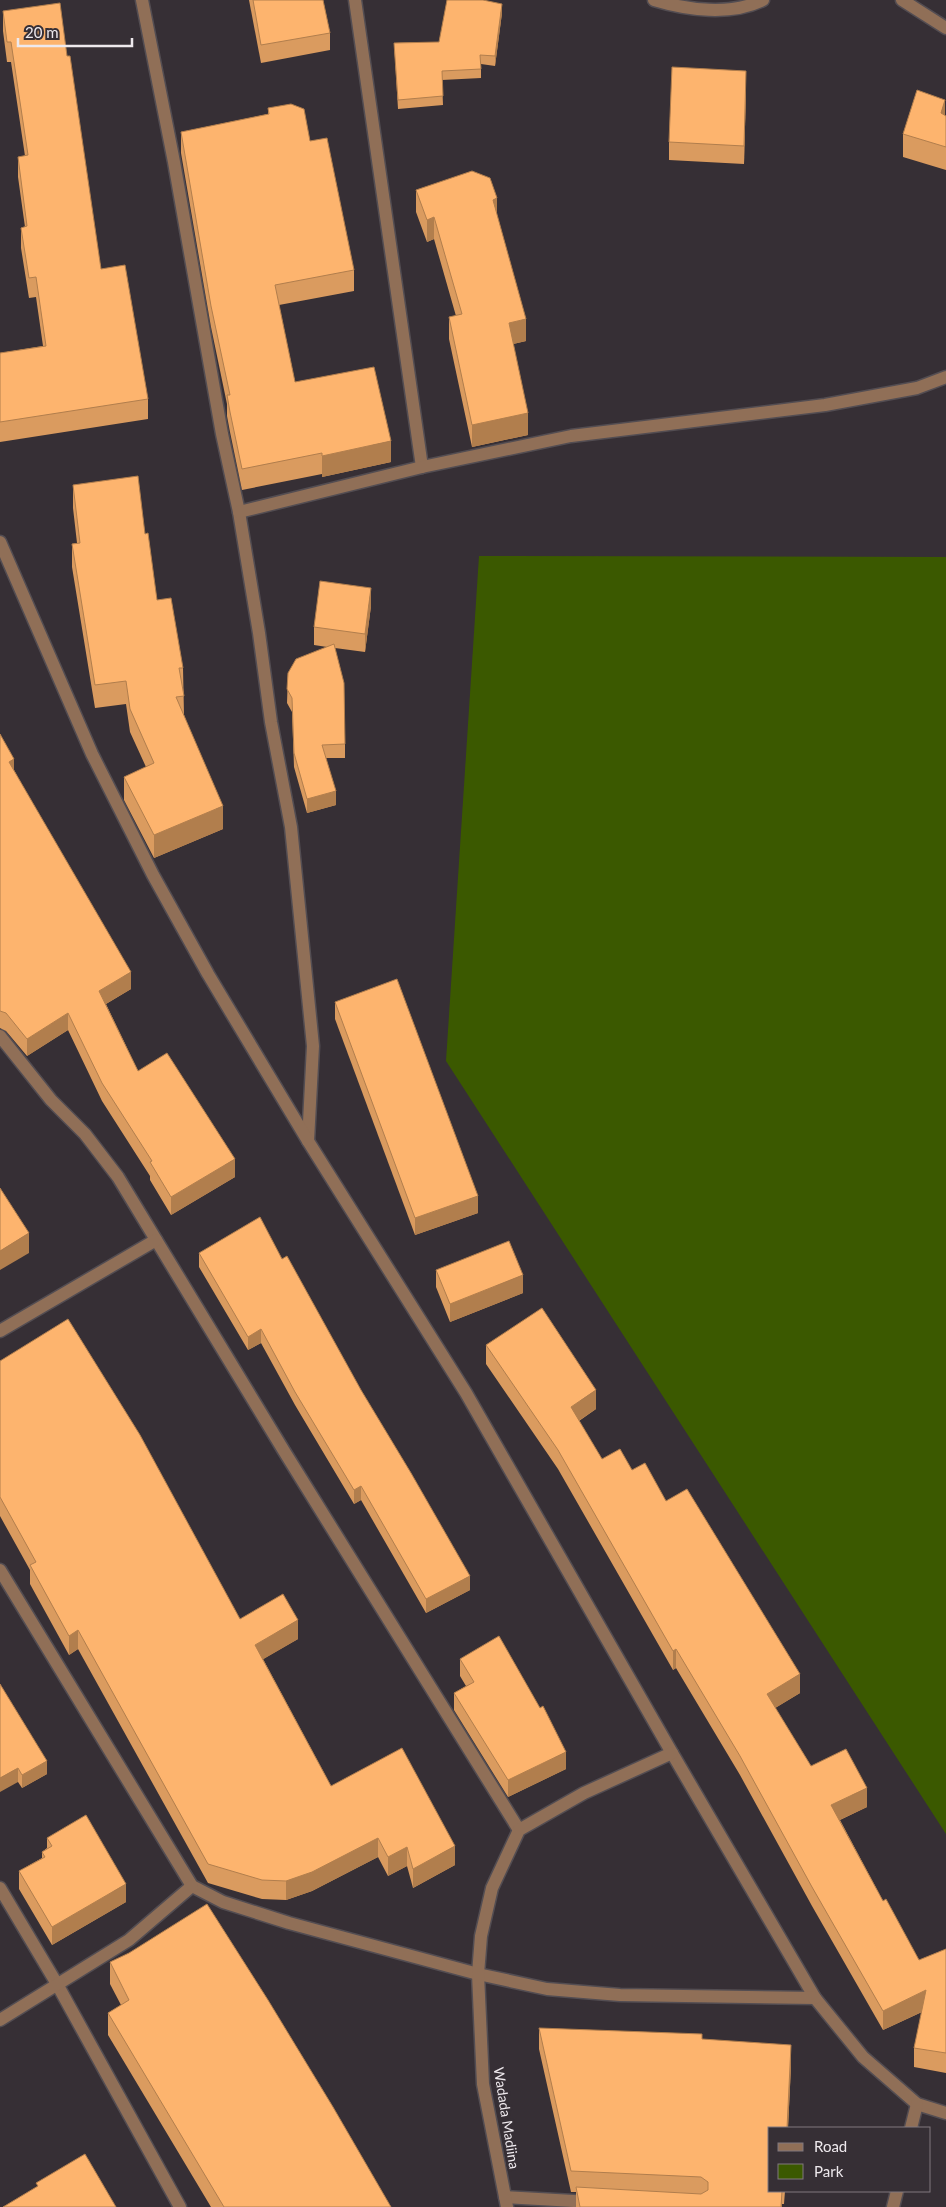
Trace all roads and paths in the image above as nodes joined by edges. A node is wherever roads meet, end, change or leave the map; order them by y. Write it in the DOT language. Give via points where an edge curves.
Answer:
graph roads {
  1 [pos="142,0"];
  2 [pos="355,0"];
  3 [pos="654,0"];
  4 [pos="762,0"];
  5 [pos="902,0"];
  6 [pos="946,28"];
  7 [pos="946,377"];
  8 [pos="422,467"];
  9 [pos="239,512"];
  10 [pos="0,542"];
  11 [pos="0,1036"];
  12 [pos="308,1141"];
  13 [pos="156,1240"];
  14 [pos="0,1331"];
  15 [pos="0,1570"];
  16 [pos="672,1753"];
  17 [pos="519,1830"];
  18 [pos="192,1886"];
  19 [pos="0,1888"];
  20 [pos="478,1974"];
  21 [pos="57,1984"];
  22 [pos="816,1998"];
  23 [pos="0,2020"];
  24 [pos="916,2104"];
  25 [pos="946,2113"];
  26 [pos="911,2127"];
  27 [pos="897,2192"];
  28 [pos="506,2202"];
  29 [pos="603,2202"];
  30 [pos="180,2207"];
  31 [pos="893,2207"];
  1 -- 9 [label="street"];
  2 -- 8 [label="street"];
  3 -- 4 [label="street" via="672,6 726,10"];
  5 -- 6 [label="street"];
  7 -- 8 [label="street" via="917,388 825,405 571,436"];
  8 -- 9 [label="street"];
  9 -- 12 [label="street" via="294,854 314,1046"];
  10 -- 12 [label="street" via="92,754 153,875"];
  11 -- 13 [label="street" via="51,1100 85,1134 118,1178"];
  12 -- 16 [label="street" via="466,1393"];
  13 -- 14 [label="street"];
  13 -- 17 [label="street"];
  15 -- 18 [label="street"];
  16 -- 17 [label="street" via="584,1793"];
  16 -- 22 [label="street"];
  17 -- 20 [label="street, Wadada Madiina" via="492,1888 481,1936"];
  18 -- 20 [label="street" via="223,1902 280,1920"];
  18 -- 21 [label="street" via="129,1940"];
  19 -- 21 [label="street"];
  20 -- 22 [label="street" via="547,1989 620,1995"];
  20 -- 28 [label="street, Wadada Madiina" via="483,2084"];
  21 -- 23 [label="street"];
  21 -- 30 [label="street"];
  22 -- 24 [label="street" via="863,2057"];
  24 -- 25 [label="street"];
  24 -- 26 [label="street"];
  27 -- 31 [label="street"];
  28 -- 29 [label="street"];
}
